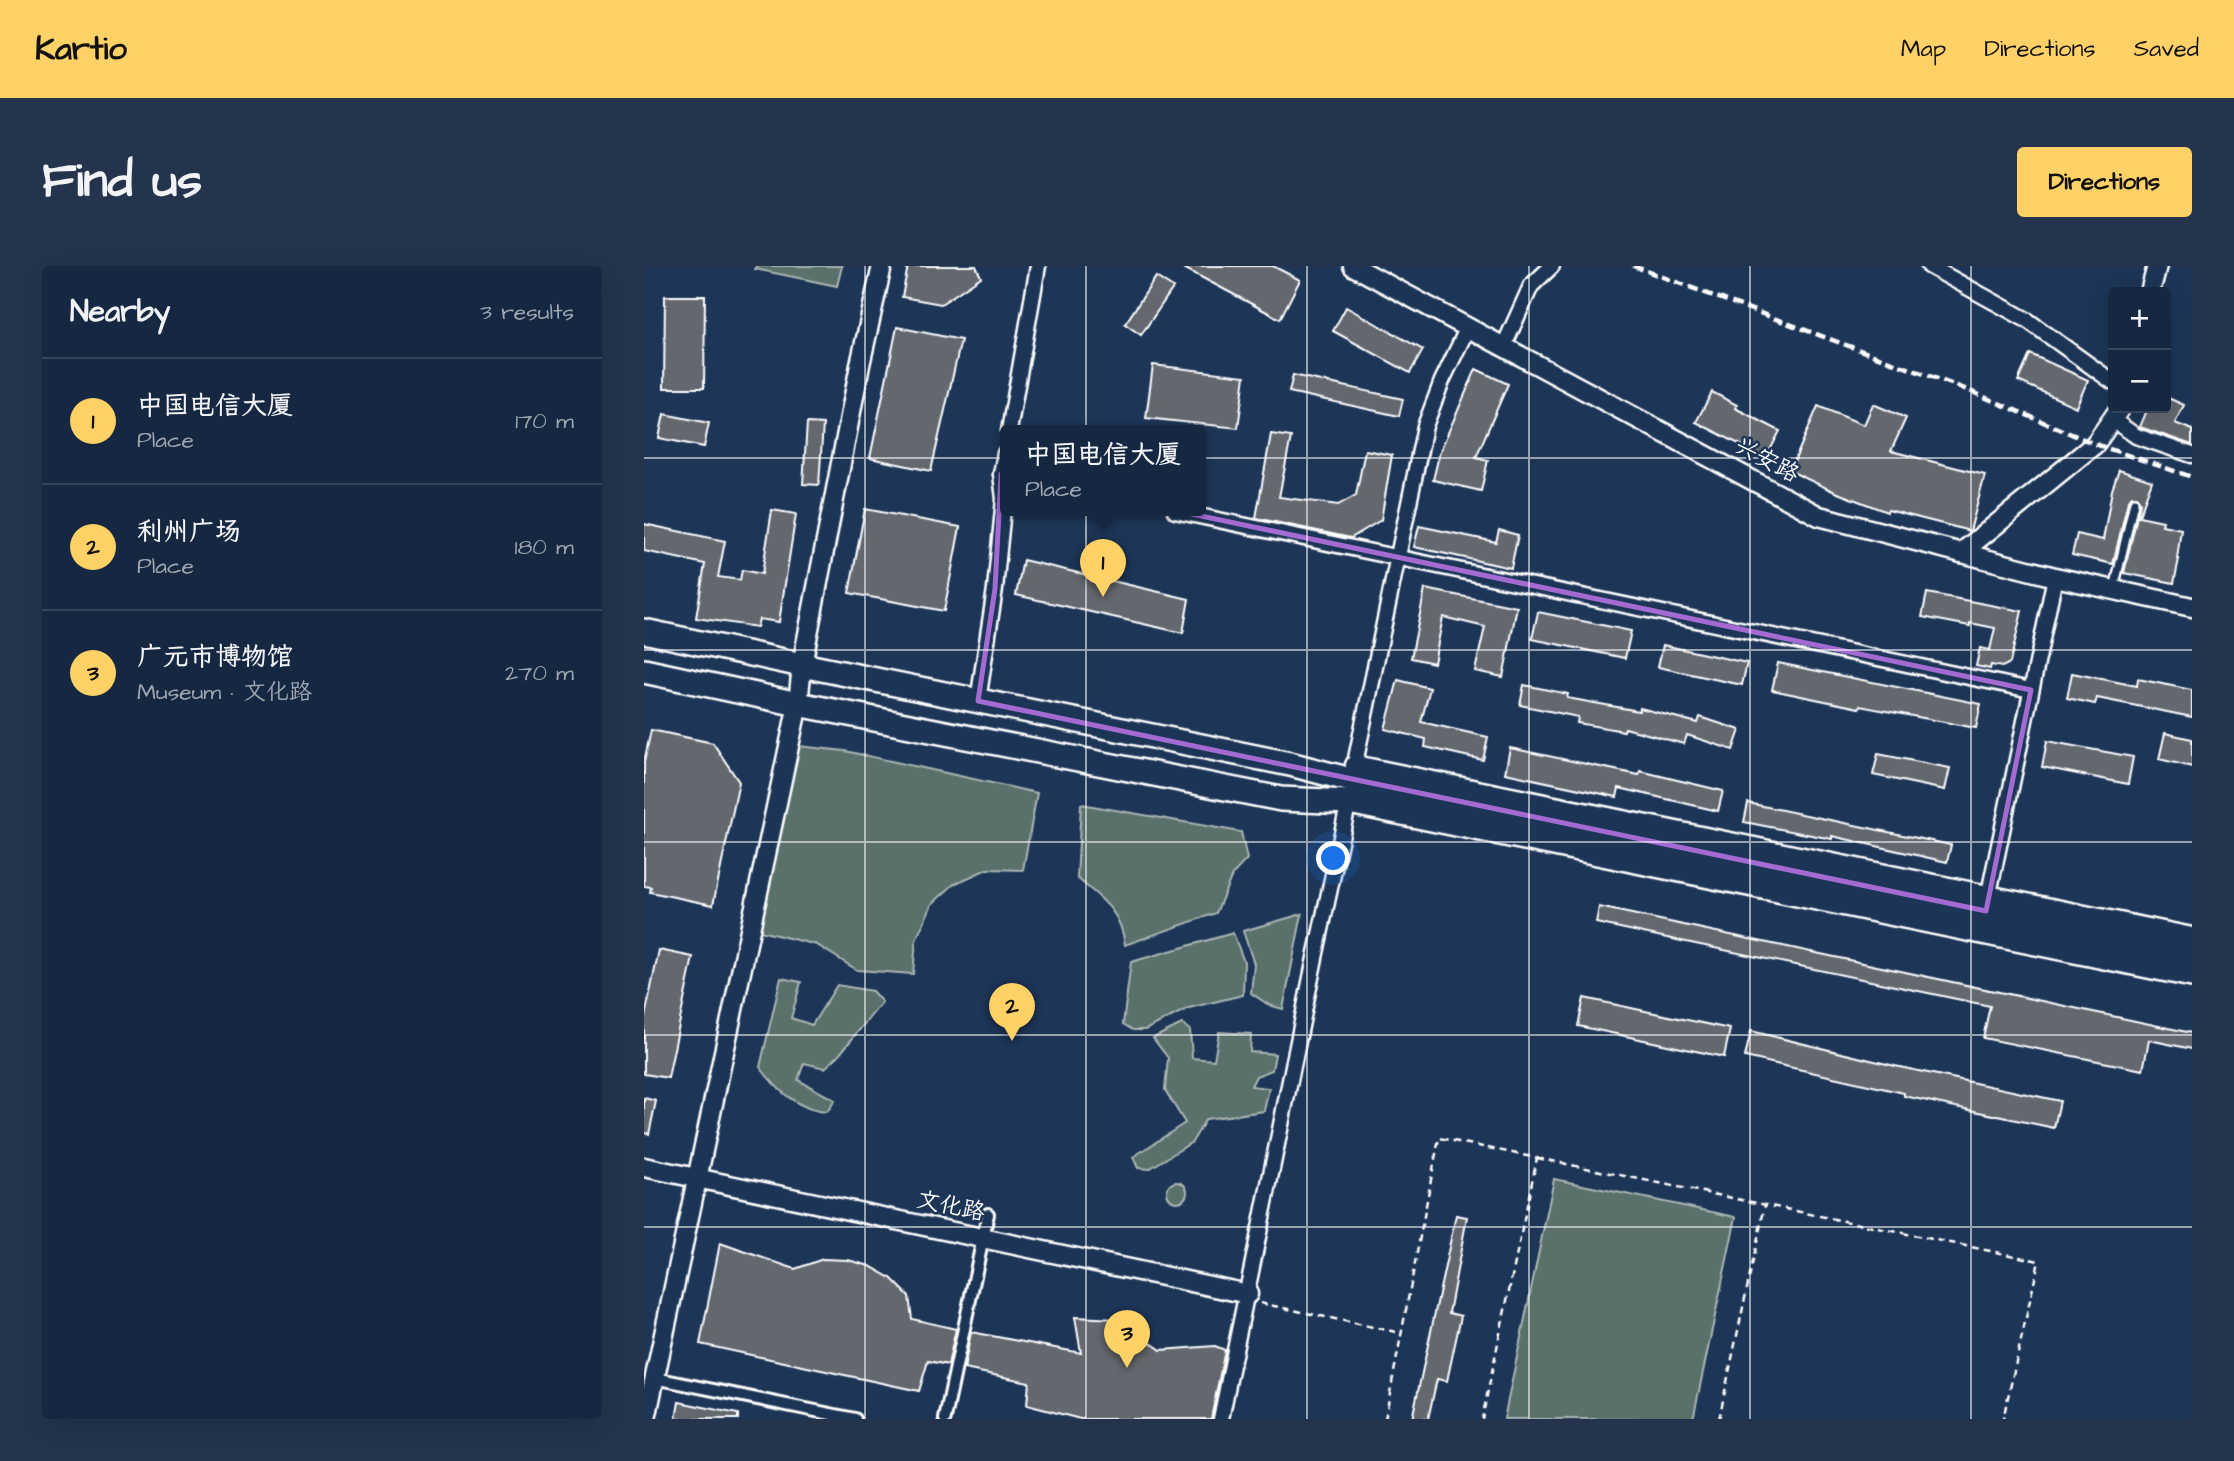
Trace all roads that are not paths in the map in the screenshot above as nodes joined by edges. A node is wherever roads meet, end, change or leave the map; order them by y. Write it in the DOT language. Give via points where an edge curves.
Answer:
graph roads {
  1 [pos="882,266"];
  2 [pos="1038,266"];
  3 [pos="1353,266"];
  4 [pos="1552,266"];
  5 [pos="1929,266"];
  6 [pos="2157,266"];
  7 [pos="2151,287"];
  8 [pos="1467,328"];
  9 [pos="1503,348"];
  10 [pos="2108,378"];
  11 [pos="2116,414"];
  12 [pos="1010,425"];
  13 [pos="2192,455"];
  14 [pos="2134,502"];
  15 [pos="1003,516"];
  16 [pos="1198,516"];
  17 [pos="1961,553"];
  18 [pos="1398,559"];
  19 [pos="2055,577"];
  20 [pos="2113,590"];
  21 [pos="2192,607"];
  22 [pos="644,631"];
  23 [pos="802,666"];
  24 [pos="644,671"];
  25 [pos="2031,690"];
  26 [pos="978,701"];
  27 [pos="798,704"];
  28 [pos="1352,782"];
  29 [pos="1985,913"];
  30 [pos="2192,937"];
  31 [pos="2192,953"];
  32 [pos="2192,975"];
  33 [pos="644,1167"];
  34 [pos="696,1177"];
  35 [pos="988,1214"];
  36 [pos="983,1238"];
  37 [pos="1247,1297"];
  38 [pos="655,1378"];
  39 [pos="646,1419"];
  40 [pos="855,1419"];
  41 [pos="945,1419"];
  42 [pos="1221,1419"];
  1 -- 23 [label="street"];
  2 -- 12 [label="street"];
  3 -- 8 [label="street, 兴安路"];
  4 -- 9 [label="street" via="1531,286"];
  5 -- 10 [label="street" via="2027,320"];
  6 -- 7 [label="street"];
  8 -- 9 [label="street, 兴安路"];
  8 -- 18 [label="street" via="1425,426"];
  9 -- 17 [label="street, 兴安路" via="1819,516"];
  11 -- 13 [label="street" via="2136,436"];
  11 -- 17 [label="street" via="2095,444"];
  14 -- 20 [label="lane"];
  15 -- 26 [label="street"];
  16 -- 18 [label="street"];
  17 -- 19 [label="street, 兴安路"];
  18 -- 25 [label="street"];
  18 -- 28 [label="street"];
  19 -- 20 [label="street, 兴安路"];
  19 -- 25 [label="street"];
  20 -- 21 [label="street, 兴安路"];
  22 -- 23 [label="highway"];
  23 -- 26 [label="highway"];
  23 -- 27 [label="street"];
  24 -- 27 [label="highway"];
  25 -- 29 [label="street"];
  26 -- 28 [label="highway" via="1290,764"];
  27 -- 28 [label="highway" via="1281,799"];
  27 -- 34 [label="street"];
  28 -- 29 [label="highway"];
  28 -- 37 [label="street"];
  29 -- 30 [label="street"];
  29 -- 31 [label="highway"];
  29 -- 32 [label="highway"];
  33 -- 34 [label="street, 文化路"];
  34 -- 36 [label="street, 文化路"];
  34 -- 38 [label="street"];
  35 -- 36 [label="street"];
  36 -- 37 [label="street, 文化路"];
  36 -- 41 [label="street"];
  37 -- 42 [label="street"];
  38 -- 39 [label="street"];
  38 -- 40 [label="street"];
}
